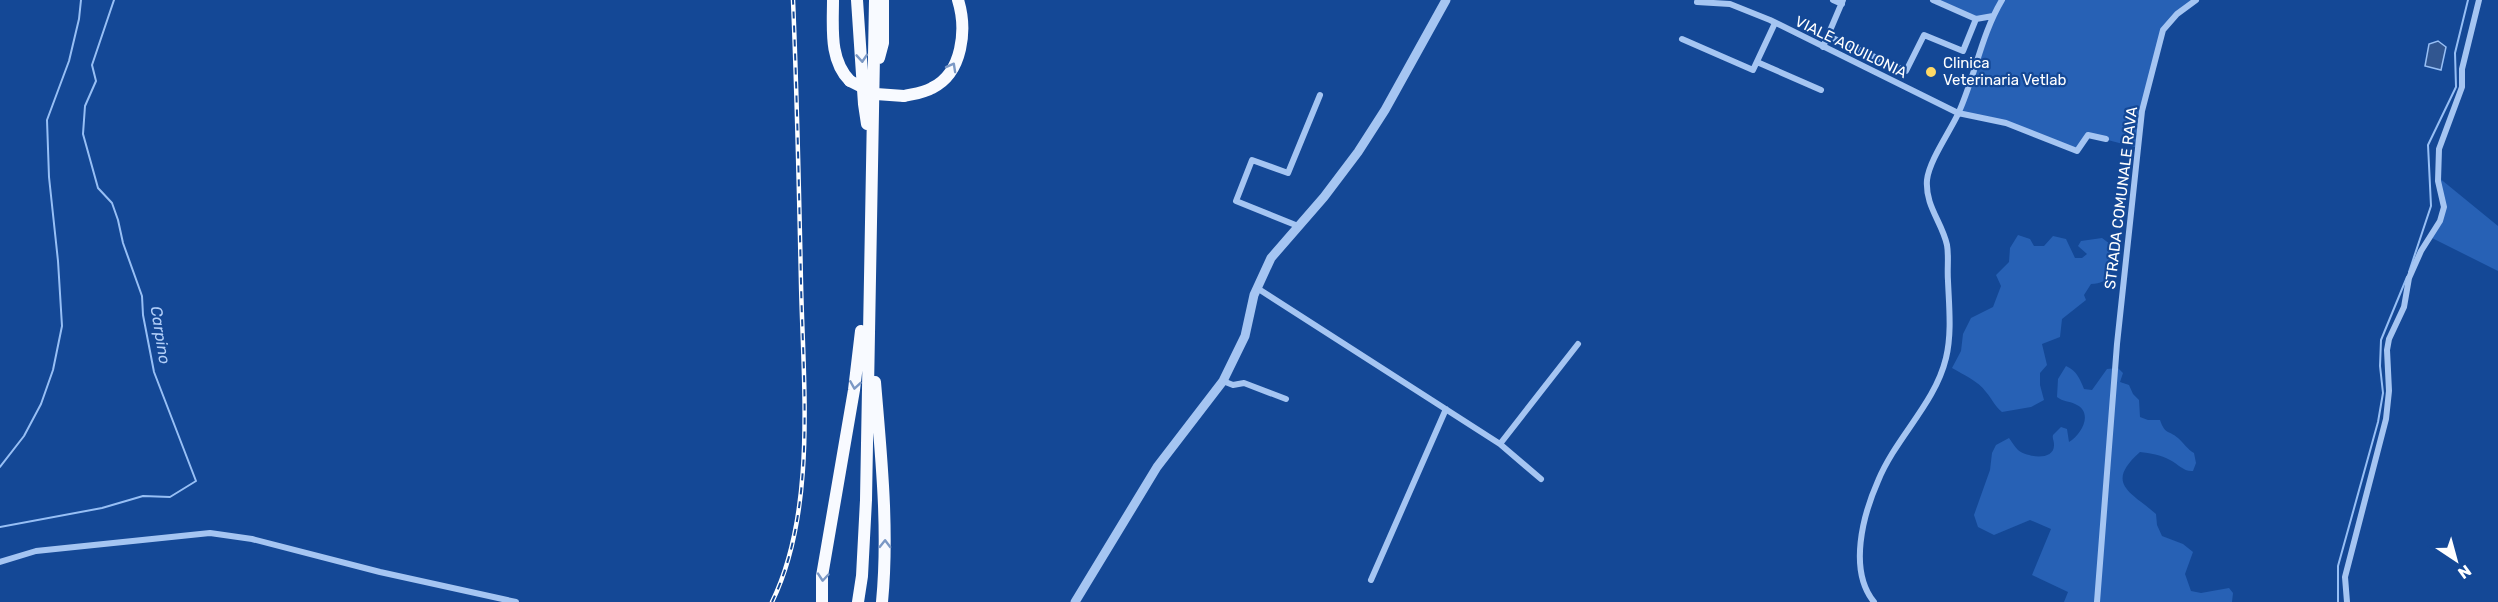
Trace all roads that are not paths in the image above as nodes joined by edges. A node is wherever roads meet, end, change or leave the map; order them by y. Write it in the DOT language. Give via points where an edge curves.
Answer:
graph roads {
  1 [pos="833,0"];
  2 [pos="857,0"];
  3 [pos="875,0"];
  4 [pos="884,0"];
  5 [pos="958,0"];
  6 [pos="1446,0"];
  7 [pos="1833,0"];
  8 [pos="1933,0"];
  9 [pos="2002,0"];
  10 [pos="2196,0"];
  11 [pos="2479,0"];
  12 [pos="1697,2"];
  13 [pos="1842,2"];
  14 [pos="1993,16"];
  15 [pos="1976,19"];
  16 [pos="1775,22"];
  17 [pos="1828,36"];
  18 [pos="1682,39"];
  19 [pos="1823,47"];
  20 [pos="1757,62"];
  21 [pos="873,80"];
  22 [pos="1821,90"];
  23 [pos="1320,95"];
  24 [pos="1958,113"];
  25 [pos="2106,139"];
  26 [pos="871,148"];
  27 [pos="1298,226"];
  28 [pos="870,265"];
  29 [pos="1257,288"];
  30 [pos="870,310"];
  31 [pos="1578,344"];
  32 [pos="1223,381"];
  33 [pos="1286,399"];
  34 [pos="1446,409"];
  35 [pos="1500,444"];
  36 [pos="1540,479"];
  37 [pos="0,562"];
  38 [pos="1371,580"];
  39 [pos="516,602"];
  40 [pos="822,602"];
  41 [pos="858,602"];
  42 [pos="882,602"];
  43 [pos="1075,602"];
  44 [pos="1874,602"];
  45 [pos="2097,602"];
  46 [pos="2347,602"];
  1 -- 5 [label="highway, one-way, bridge" via="836,57 843,74 876,94 904,96 933,88 948,75 962,41 963,18"];
  2 -- 26 [label="highway, one-way"];
  3 -- 21 [label="highway"];
  4 -- 21 [label="highway" via="883,43"];
  6 -- 27 [label="street" via="1358,152"];
  7 -- 13 [label="street"];
  8 -- 15 [label="street"];
  9 -- 14 [label="street"];
  10 -- 45 [label="street, STRADA COMUNALE RAVA" via="2163,30 2142,111 2117,344"];
  11 -- 46 [label="street" via="2462,69 2462,87 2439,149 2438,181 2444,207 2409,279 2404,307 2389,339 2386,419 2345,577"];
  12 -- 16 [label="street, VIALE AQUILONIA" via="1730,4"];
  13 -- 17 [label="street"];
  14 -- 15 [label="street"];
  14 -- 24 [label="street"];
  15 -- 17 [label="street" via="1963,51 1924,35 1906,71"];
  16 -- 19 [label="street, VIALE AQUILONIA"];
  16 -- 20 [label="street"];
  17 -- 19 [label="street"];
  18 -- 20 [label="street" via="1753,70"];
  19 -- 24 [label="street, VIALE AQUILONIA"];
  20 -- 22 [label="street"];
  21 -- 26 [label="highway"];
  23 -- 27 [label="street" via="1288,173 1252,160 1236,201"];
  24 -- 25 [label="street, VIALE AQUILONIA" via="2006,123 2077,152 2088,135"];
  24 -- 44 [label="street" via="1927,180 1934,217 1947,244 1947,356 1940,381 1887,462 1870,498 1860,572"];
  26 -- 28 [label="highway"];
  27 -- 29 [label="street" via="1271,258"];
  28 -- 30 [label="highway"];
  28 -- 40 [label="highway, one-way" via="862,285 861,346 822,576"];
  29 -- 32 [label="street" via="1245,336"];
  29 -- 34 [label="street"];
  30 -- 41 [label="highway" via="866,500"];
  42 -- 30 [label="highway, one-way" via="884,492"];
  31 -- 35 [label="street"];
  32 -- 33 [label="street" via="1233,385 1244,383"];
  32 -- 43 [label="street" via="1157,467"];
  34 -- 35 [label="street"];
  34 -- 38 [label="street"];
  35 -- 36 [label="street"];
  37 -- 39 [label="street" via="36,551 210,533 252,538"];
}
